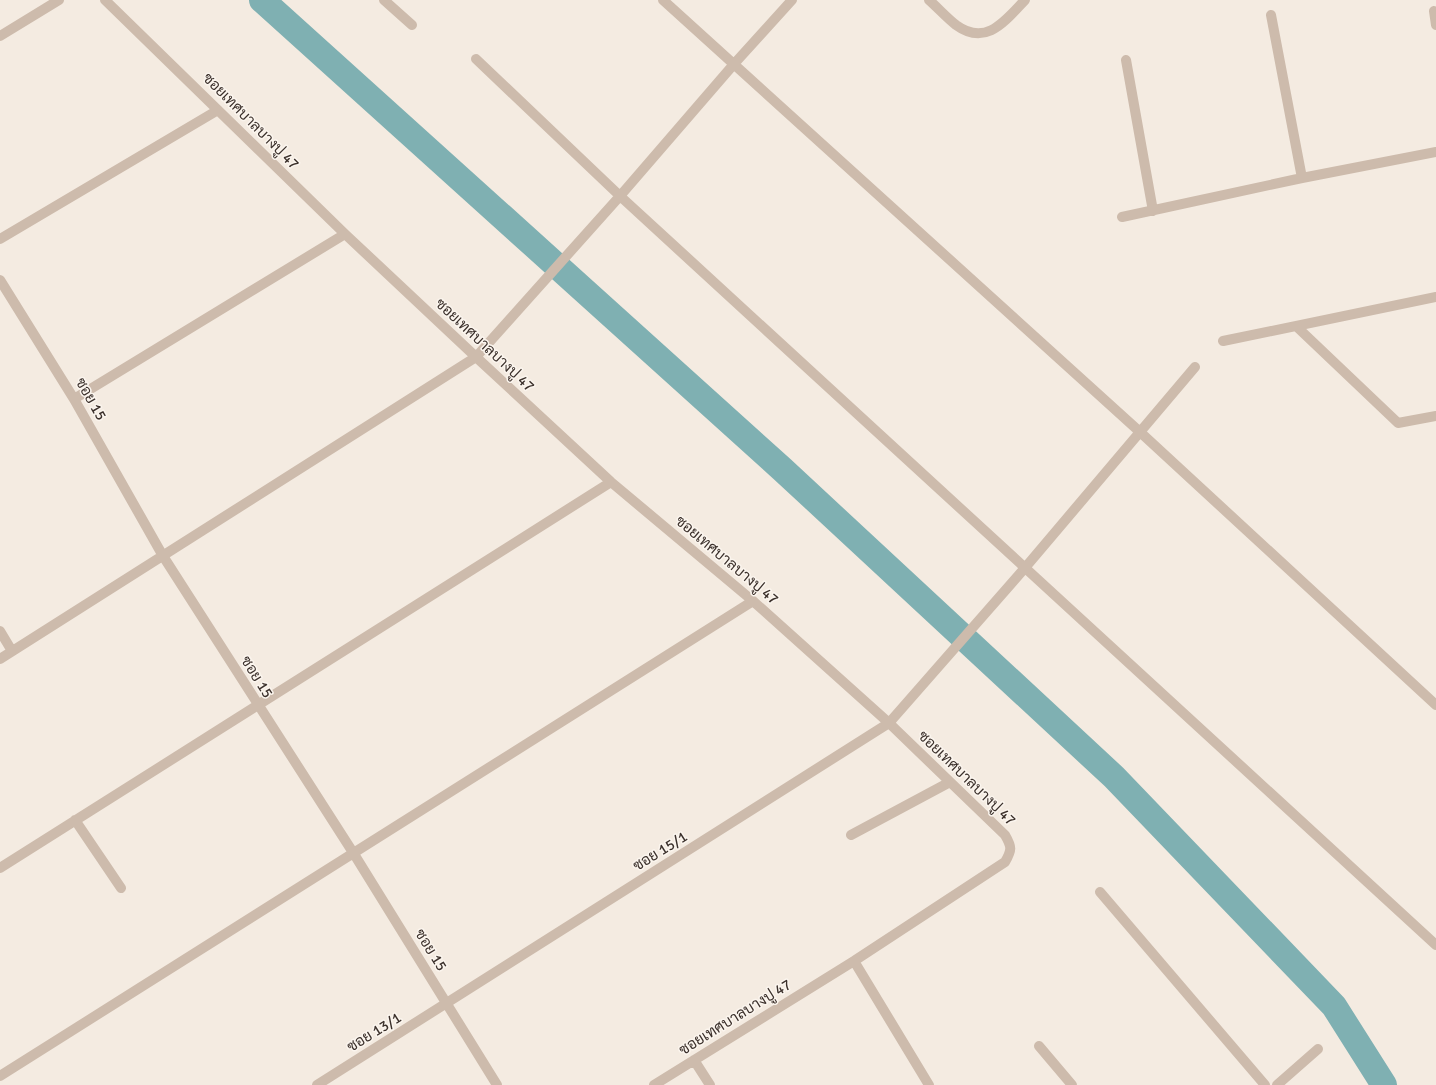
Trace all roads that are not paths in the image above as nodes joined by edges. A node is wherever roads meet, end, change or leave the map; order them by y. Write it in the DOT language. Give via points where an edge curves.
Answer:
graph roads {
  1 [pos="59,0"];
  2 [pos="106,0"];
  3 [pos="384,0"];
  4 [pos="663,0"];
  5 [pos="792,0"];
  6 [pos="930,0"];
  7 [pos="1025,0"];
  8 [pos="1434,11"];
  9 [pos="1271,15"];
  10 [pos="412,25"];
  11 [pos="1436,25"];
  12 [pos="0,36"];
  13 [pos="476,58"];
  14 [pos="1126,60"];
  15 [pos="734,64"];
  16 [pos="218,110"];
  17 [pos="1436,152"];
  18 [pos="1302,178"];
  19 [pos="620,196"];
  20 [pos="1152,211"];
  21 [pos="1122,217"];
  22 [pos="345,234"];
  23 [pos="0,238"];
  24 [pos="0,280"];
  25 [pos="1436,297"];
  26 [pos="1296,326"];
  27 [pos="1223,341"];
  28 [pos="476,357"];
  29 [pos="1195,367"];
  30 [pos="74,400"];
  31 [pos="1436,416"];
  32 [pos="1140,432"];
  33 [pos="612,482"];
  34 [pos="163,556"];
  35 [pos="1024,568"];
  36 [pos="753,601"];
  37 [pos="0,631"];
  38 [pos="12,651"];
  39 [pos="0,659"];
  40 [pos="1436,705"];
  41 [pos="258,706"];
  42 [pos="889,723"];
  43 [pos="950,782"];
  44 [pos="75,820"];
  45 [pos="851,835"];
  46 [pos="354,854"];
  47 [pos="0,868"];
  48 [pos="120,888"];
  49 [pos="1100,892"];
  50 [pos="1436,946"];
  51 [pos="854,961"];
  52 [pos="447,1004"];
  53 [pos="1039,1046"];
  54 [pos="1318,1049"];
  55 [pos="694,1060"];
  56 [pos="0,1076"];
  57 [pos="317,1085"];
  58 [pos="497,1085"];
  59 [pos="654,1085"];
  60 [pos="710,1085"];
  61 [pos="929,1085"];
  62 [pos="1072,1085"];
  63 [pos="1265,1085"];
  64 [pos="1277,1085"];
  1 -- 12 [label="street"];
  2 -- 16 [label="street, ซอยเทศบาลบางปู 47"];
  3 -- 10 [label="street"];
  4 -- 15 [label="street"];
  5 -- 15 [label="street"];
  6 -- 7 [label="street" via="956,25 971,34 987,33 1007,19"];
  8 -- 11 [label="street"];
  9 -- 18 [label="street"];
  13 -- 19 [label="street"];
  14 -- 20 [label="street"];
  15 -- 19 [label="street"];
  15 -- 32 [label="street"];
  16 -- 22 [label="street, ซอยเทศบาลบางปู 47"];
  16 -- 23 [label="street"];
  17 -- 18 [label="street"];
  18 -- 20 [label="street"];
  19 -- 28 [label="street"];
  19 -- 35 [label="street"];
  20 -- 21 [label="street"];
  22 -- 28 [label="street, ซอยเทศบาลบางปู 47"];
  22 -- 30 [label="street"];
  24 -- 30 [label="street, ซอย 15"];
  25 -- 26 [label="street"];
  26 -- 27 [label="street"];
  26 -- 31 [label="street" via="1398,423"];
  28 -- 33 [label="street, ซอยเทศบาลบางปู 47"];
  28 -- 34 [label="street"];
  29 -- 32 [label="street, ซอย 15/1"];
  30 -- 34 [label="street, ซอย 15"];
  32 -- 35 [label="street, ซอย 15/1"];
  32 -- 40 [label="street"];
  33 -- 36 [label="street, ซอยเทศบาลบางปู 47"];
  33 -- 41 [label="street"];
  34 -- 38 [label="street"];
  34 -- 41 [label="street, ซอย 15"];
  35 -- 42 [label="street, ซอย 15/1"];
  35 -- 50 [label="street"];
  36 -- 42 [label="street, ซอยเทศบาลบางปู 47"];
  36 -- 46 [label="street"];
  37 -- 38 [label="street"];
  38 -- 39 [label="street"];
  41 -- 44 [label="street"];
  41 -- 46 [label="street, ซอย 15"];
  42 -- 43 [label="street, ซอยเทศบาลบางปู 47"];
  42 -- 52 [label="street, ซอย 15/1"];
  43 -- 45 [label="street"];
  43 -- 51 [label="street, ซอยเทศบาลบางปู 47" via="1005,835 1011,849 1005,862"];
  44 -- 47 [label="street"];
  44 -- 48 [label="street"];
  46 -- 52 [label="street, ซอย 15"];
  46 -- 56 [label="street"];
  49 -- 63 [label="street"];
  51 -- 55 [label="street, ซอยเทศบาลบางปู 47"];
  51 -- 61 [label="street"];
  52 -- 57 [label="street, ซอย 13/1"];
  52 -- 58 [label="street, ซอย 15"];
  53 -- 62 [label="street"];
  54 -- 64 [label="street"];
  55 -- 59 [label="street, ซอยเทศบาลบางปู 47"];
  55 -- 60 [label="street"];
}
